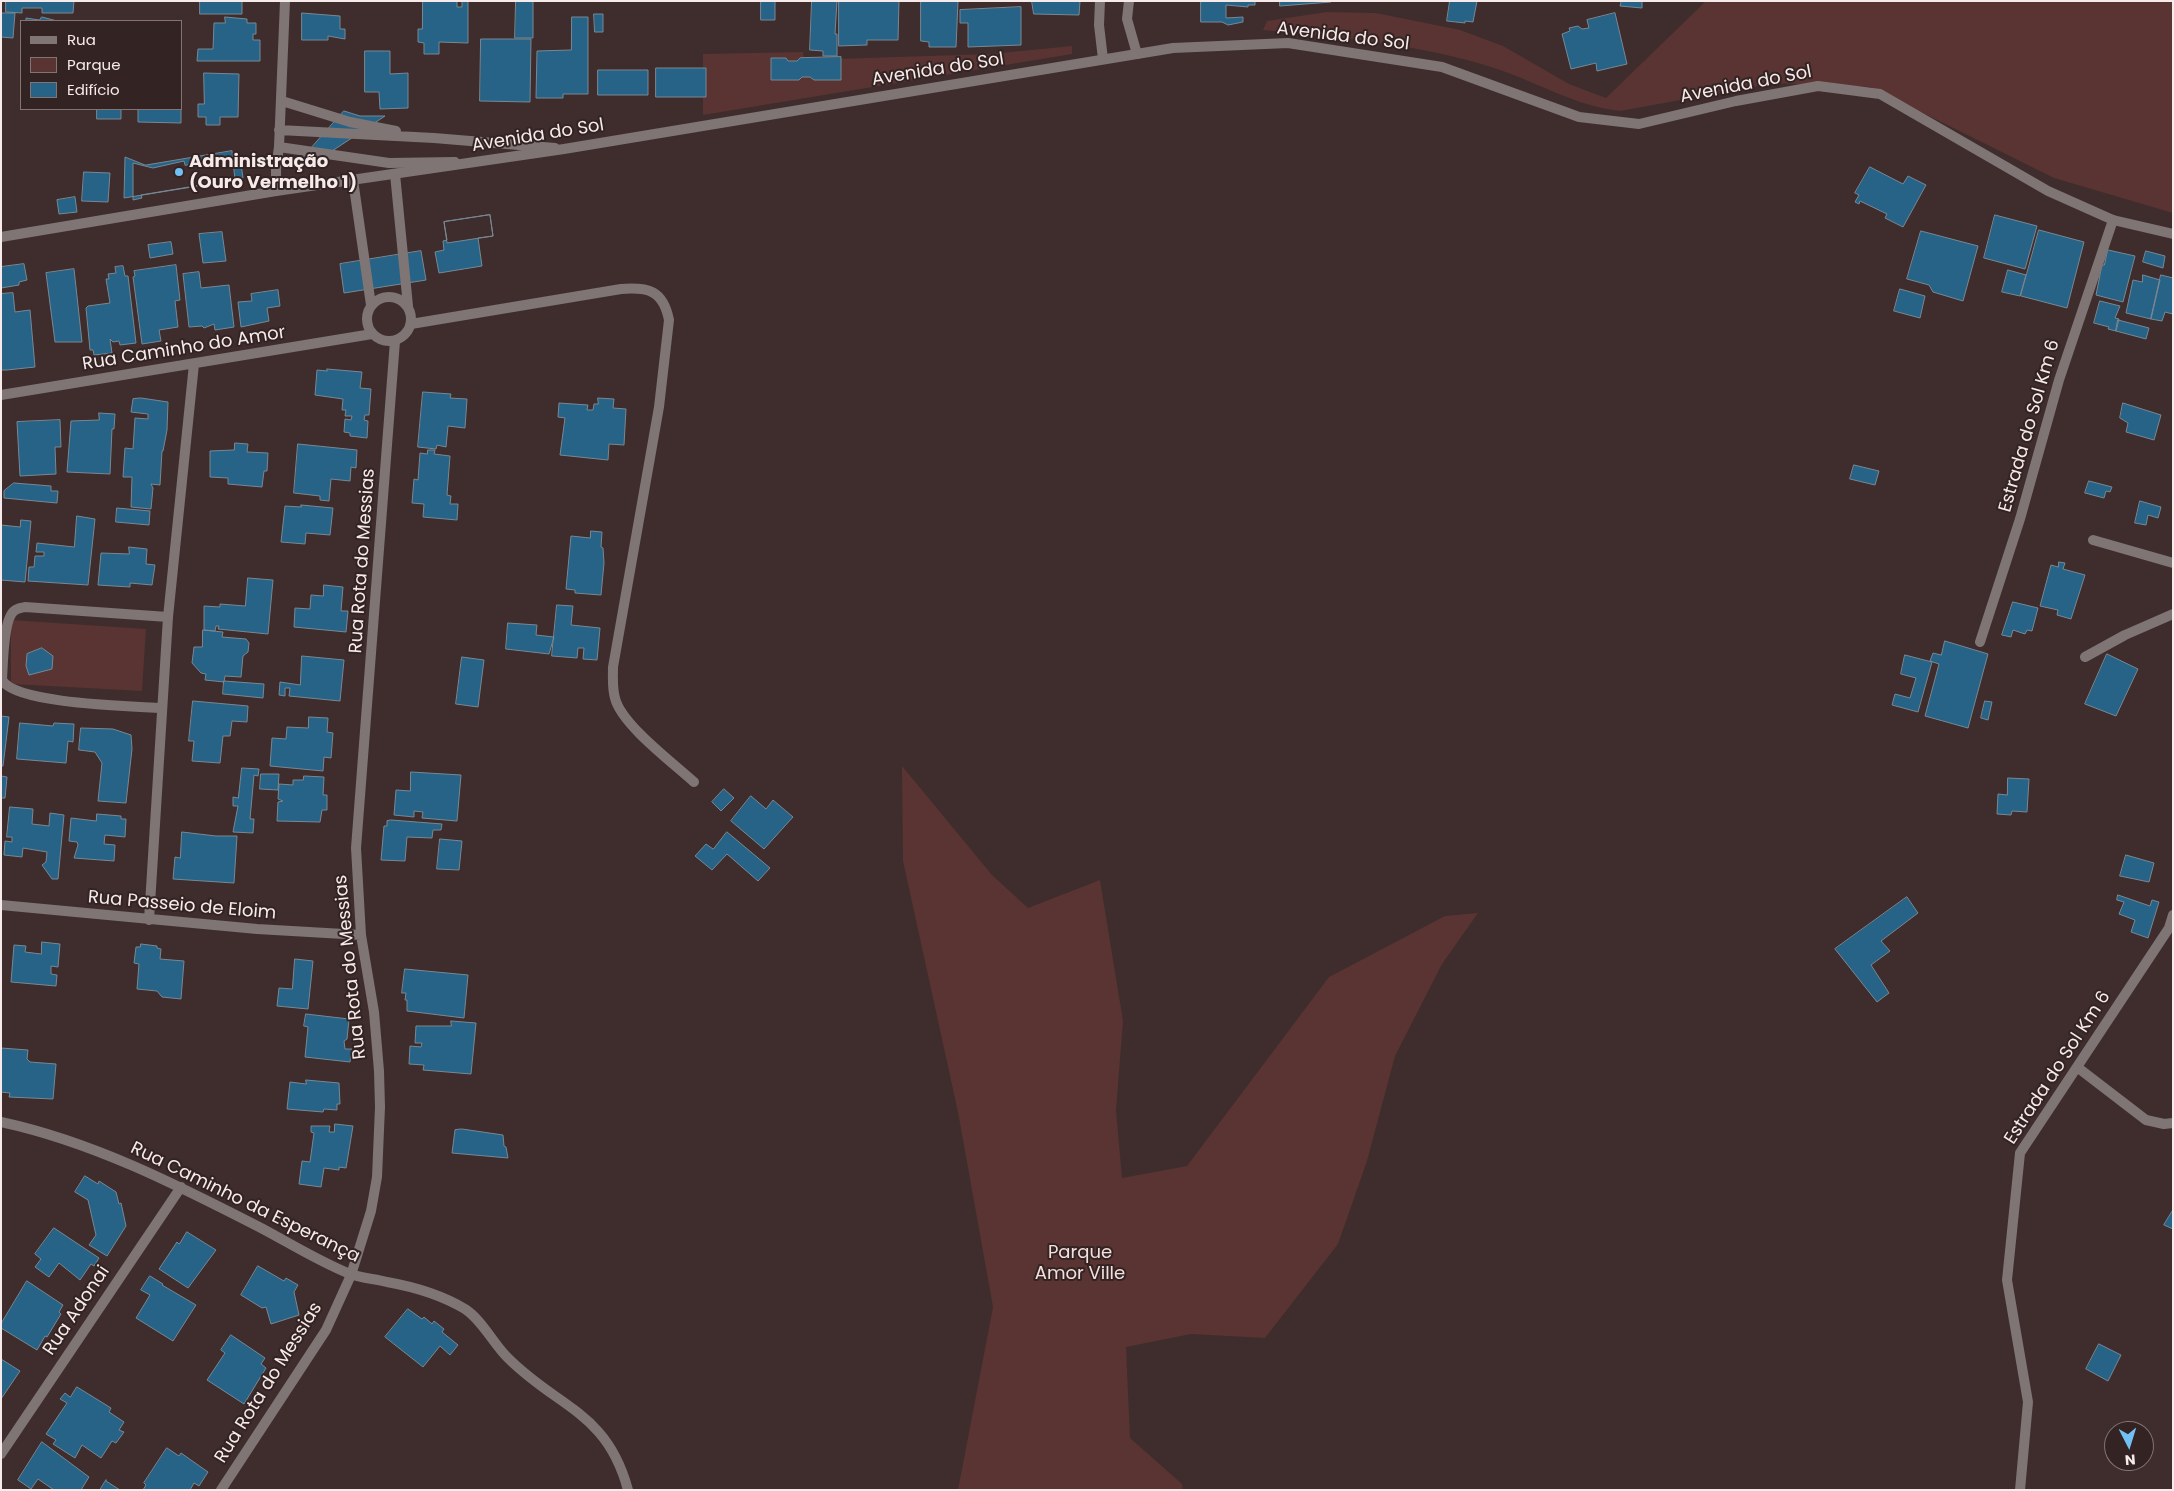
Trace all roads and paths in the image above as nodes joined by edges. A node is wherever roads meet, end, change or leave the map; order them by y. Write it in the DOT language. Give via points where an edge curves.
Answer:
graph roads {
  1 [pos="285,1"];
  2 [pos="1100,1"];
  3 [pos="1129,1"];
  4 [pos="1137,54"];
  5 [pos="1103,59"];
  6 [pos="282,101"];
  7 [pos="279,130"];
  8 [pos="434,138"];
  9 [pos="279,147"];
  10 [pos="564,149"];
  11 [pos="481,161"];
  12 [pos="395,174"];
  13 [pos="353,180"];
  14 [pos="276,191"];
  15 [pos="2113,220"];
  16 [pos="2173,234"];
  17 [pos="1,237"];
  18 [pos="371,305"];
  19 [pos="408,306"];
  20 [pos="411,324"];
  21 [pos="372,334"];
  22 [pos="395,341"];
  23 [pos="194,364"];
  24 [pos="1,395"];
  25 [pos="2093,540"];
  26 [pos="2173,563"];
  27 [pos="2173,614"];
  28 [pos="168,617"];
  29 [pos="1980,642"];
  30 [pos="2085,657"];
  31 [pos="161,708"];
  32 [pos="694,782"];
  33 [pos="1,906"];
  34 [pos="2173,915"];
  35 [pos="149,920"];
  36 [pos="360,935"];
  37 [pos="2077,1067"];
  38 [pos="1,1122"];
  39 [pos="2173,1123"];
  40 [pos="181,1187"];
  41 [pos="351,1275"];
  42 [pos="1,1454"];
  43 [pos="221,1490"];
  44 [pos="628,1490"];
  45 [pos="2020,1490"];
  1 -- 6 [label="street"];
  2 -- 5 [label="street"];
  3 -- 4 [label="street" via="1127,19"];
  4 -- 5 [label="street, Avenida do Sol"];
  4 -- 15 [label="street, Avenida do Sol" via="1173,48 1288,43 1442,67 1579,116 1639,124 1818,86 1880,94 2048,191"];
  5 -- 10 [label="street, Avenida do Sol"];
  6 -- 7 [label="street"];
  6 -- 8 [label="street" via="350,122"];
  7 -- 8 [label="street"];
  7 -- 9 [label="street"];
  8 -- 10 [label="street"];
  9 -- 11 [label="street" via="389,163"];
  9 -- 14 [label="street"];
  10 -- 11 [label="street, Avenida do Sol"];
  11 -- 12 [label="street, Avenida do Sol"];
  12 -- 13 [label="street, Avenida do Sol"];
  12 -- 19 [label="street"];
  13 -- 14 [label="street"];
  13 -- 18 [label="street"];
  14 -- 17 [label="street"];
  15 -- 16 [label="street, Avenida do Sol"];
  15 -- 29 [label="street, Estrada do Sol Km 6" via="2059,380 2020,519"];
  18 -- 19 [label="street" via="390,296"];
  18 -- 21 [label="street" via="367,325"];
  19 -- 20 [label="street"];
  20 -- 22 [label="street" via="408,332"];
  20 -- 32 [label="street" via="621,289 637,288 660,297 668,320 659,407 613,667 613,686 615,699 626,720"];
  21 -- 22 [label="street" via="382,341"];
  21 -- 23 [label="street, Rua Caminho do Amor"];
  22 -- 36 [label="street, Rua Rota do Messias" via="356,848"];
  23 -- 24 [label="street, Rua Caminho do Amor"];
  23 -- 28 [label="street"];
  25 -- 26 [label="street"];
  27 -- 30 [label="street" via="2125,634"];
  28 -- 31 [label="street"];
  28 -- 31 [label="street" via="25,606 15,609 10,615 6,634 2,680 9,688 24,695"];
  31 -- 35 [label="street"];
  33 -- 35 [label="street, Rua Passeio de Eloim"];
  34 -- 37 [label="street, Estrada do Sol Km 6" via="2170,928"];
  35 -- 36 [label="street, Rua Passeio de Eloim"];
  36 -- 41 [label="street, Rua Rota do Messias" via="374,1012 380,1107 377,1177 371,1211"];
  37 -- 39 [label="street" via="2146,1120"];
  37 -- 45 [label="street, Estrada do Sol Km 6" via="2020,1153 2007,1280 2028,1402"];
  38 -- 40 [label="street, Rua Caminho da Esperança" via="89,1148"];
  40 -- 41 [label="street, Rua Caminho da Esperança"];
  40 -- 42 [label="street, Rua Adonai"];
  41 -- 43 [label="street, Rua Rota do Messias" via="326,1330"];
  41 -- 44 [label="street, Rua Caminho da Esperança" via="416,1287 467,1310 533,1382 564,1400 588,1420 612,1448"];
}
